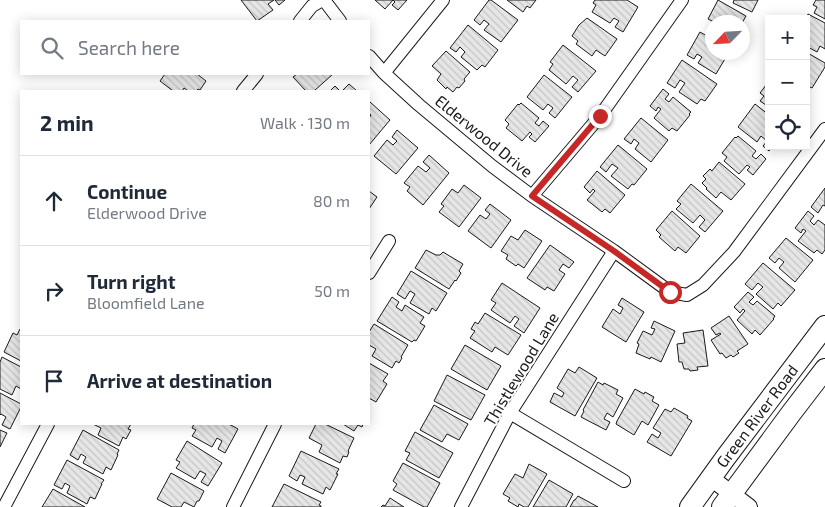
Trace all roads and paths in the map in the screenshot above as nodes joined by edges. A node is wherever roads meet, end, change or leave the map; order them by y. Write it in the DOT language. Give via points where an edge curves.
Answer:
graph roads {
  1 [pos="323,0"];
  2 [pos="443,0"];
  3 [pos="682,0"];
  4 [pos="301,20"];
  5 [pos="339,20"];
  6 [pos="370,57"];
  7 [pos="384,73"];
  8 [pos="256,75"];
  9 [pos="244,90"];
  10 [pos="825,129"];
  11 [pos="532,196"];
  12 [pos="389,241"];
  13 [pos="614,251"];
  14 [pos="370,271"];
  15 [pos="825,326"];
  16 [pos="825,369"];
  17 [pos="510,413"];
  18 [pos="47,425"];
  19 [pos="274,425"];
  20 [pos="711,478"];
  21 [pos="624,481"];
  22 [pos="727,500"];
  23 [pos="4,507"];
  24 [pos="233,507"];
  25 [pos="461,507"];
  26 [pos="690,507"];
  27 [pos="749,507"];
  1 -- 4 [label="street" via="312,6"];
  1 -- 5 [label="street"];
  2 -- 7 [label="street"];
  3 -- 11 [label="street" via="600,116"];
  6 -- 7 [label="street, Elderwood Drive"];
  7 -- 11 [label="street, Elderwood Drive" via="454,135"];
  8 -- 9 [label="street"];
  10 -- 13 [label="street, Elderwood Drive" via="734,252 702,285 687,295 670,292"];
  11 -- 13 [label="street, Elderwood Drive"];
  12 -- 14 [label="street"];
  13 -- 17 [label="street, Thistlewood Lane"];
  15 -- 20 [label="main road, Green River Road"];
  16 -- 22 [label="main road, Green River Road"];
  17 -- 21 [label="street"];
  17 -- 25 [label="street, Thistlewood Lane"];
  18 -- 23 [label="street"];
  19 -- 24 [label="street"];
  20 -- 22 [label="street"];
  20 -- 26 [label="main road, Green River Road"];
  22 -- 27 [label="street"];
}
